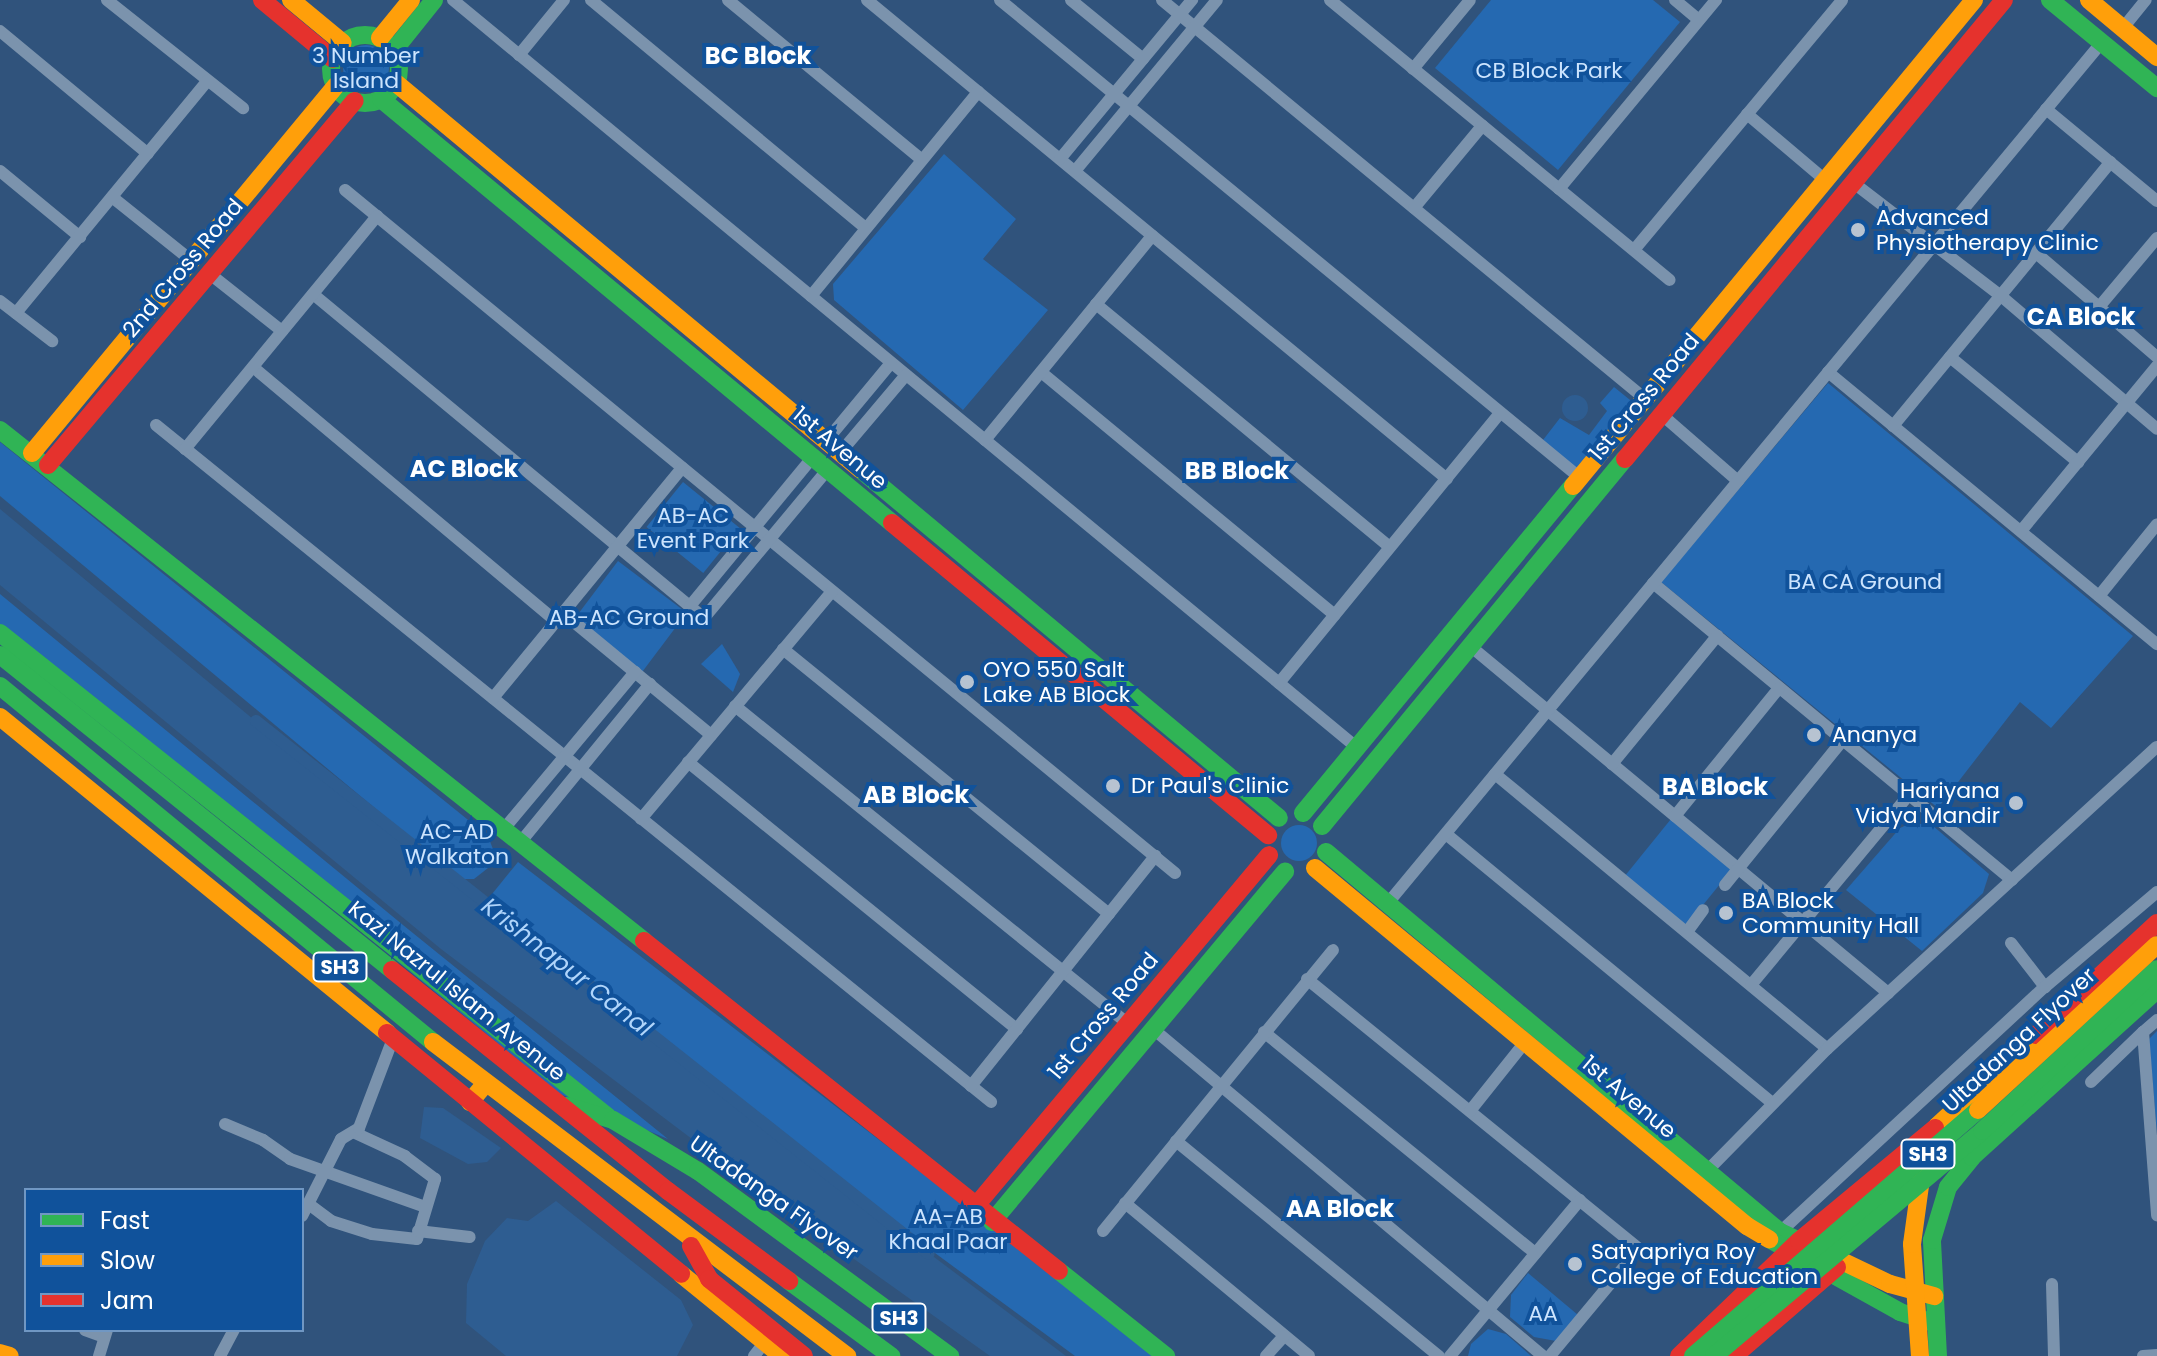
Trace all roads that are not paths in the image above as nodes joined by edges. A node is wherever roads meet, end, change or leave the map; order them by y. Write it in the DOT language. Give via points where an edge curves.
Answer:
graph roads {
  1 [pos="107,0"];
  2 [pos="262,0"];
  3 [pos="291,0"];
  4 [pos="411,0"];
  5 [pos="434,0"];
  6 [pos="453,0"];
  7 [pos="564,0"];
  8 [pos="591,0"];
  9 [pos="728,0"];
  10 [pos="867,0"];
  11 [pos="1000,0"];
  12 [pos="1071,0"];
  13 [pos="1162,0"];
  14 [pos="1192,0"];
  15 [pos="1217,0"];
  16 [pos="1470,0"];
  17 [pos="1675,0"];
  18 [pos="1716,0"];
  19 [pos="1842,0"];
  20 [pos="1974,0"];
  21 [pos="2004,0"];
  22 [pos="2050,0"];
  23 [pos="2089,0"];
  24 [pos="2146,0"];
  25 [pos="1339,3"];
  26 [pos="1180,15"];
  27 [pos="1699,20"];
  28 [pos="1194,27"];
  29 [pos="2123,28"];
  30 [pos="0,31"];
  31 [pos="2102,42"];
  32 [pos="387,44"];
  33 [pos="338,51"];
  34 [pos="519,55"];
  35 [pos="2157,57"];
  36 [pos="1143,59"];
  37 [pos="1413,69"];
  38 [pos="207,81"];
  39 [pos="396,83"];
  40 [pos="336,86"];
  41 [pos="2157,88"];
  42 [pos="978,92"];
  43 [pos="1114,94"];
  44 [pos="381,99"];
  45 [pos="354,101"];
  46 [pos="1891,101"];
  47 [pos="1129,106"];
  48 [pos="243,108"];
  49 [pos="2046,109"];
  50 [pos="1747,114"];
  51 [pos="1909,115"];
  52 [pos="1482,126"];
  53 [pos="148,154"];
  54 [pos="1060,159"];
  55 [pos="922,160"];
  56 [pos="2111,162"];
  57 [pos="0,171"];
  58 [pos="1075,171"];
  59 [pos="1825,180"];
  60 [pos="1855,184"];
  61 [pos="524,189"];
  62 [pos="1559,189"];
  63 [pos="345,190"];
  64 [pos="112,197"];
  65 [pos="2157,201"];
  66 [pos="511,206"];
  67 [pos="1414,208"];
  68 [pos="377,216"];
  69 [pos="227,217"];
  70 [pos="866,228"];
  71 [pos="245,232"];
  72 [pos="1152,236"];
  73 [pos="80,237"];
  74 [pos="2157,238"];
  75 [pos="1934,245"];
  76 [pos="1634,250"];
  77 [pos="2036,253"];
  78 [pos="192,261"];
  79 [pos="210,274"];
  80 [pos="1670,280"];
  81 [pos="313,294"];
  82 [pos="811,296"];
  83 [pos="2001,296"];
  84 [pos="0,301"];
  85 [pos="1096,304"];
  86 [pos="2099,307"];
  87 [pos="16,313"];
  88 [pos="143,318"];
  89 [pos="282,331"];
  90 [pos="160,333"];
  91 [pos="52,341"];
  92 [pos="1950,357"];
  93 [pos="2157,357"];
  94 [pos="891,363"];
  95 [pos="2157,366"];
  96 [pos="253,367"];
  97 [pos="1041,372"];
  98 [pos="1828,372"];
  99 [pos="906,375"];
  100 [pos="1644,398"];
  101 [pos="2126,404"];
  102 [pos="1500,413"];
  103 [pos="1661,414"];
  104 [pos="156,425"];
  105 [pos="1893,426"];
  106 [pos="2157,429"];
  107 [pos="0,430"];
  108 [pos="985,440"];
  109 [pos="834,446"];
  110 [pos="185,449"];
  111 [pos="32,453"];
  112 [pos="2078,462"];
  113 [pos="821,463"];
  114 [pos="48,465"];
  115 [pos="682,468"];
  116 [pos="1579,477"];
  117 [pos="1447,479"];
  118 [pos="1738,481"];
  119 [pos="904,506"];
  120 [pos="890,521"];
  121 [pos="2157,524"];
  122 [pos="755,528"];
  123 [pos="2021,531"];
  124 [pos="1530,536"];
  125 [pos="770,540"];
  126 [pos="617,546"];
  127 [pos="1390,547"];
  128 [pos="1548,550"];
  129 [pos="1653,583"];
  130 [pos="832,591"];
  131 [pos="2099,596"];
  132 [pos="690,606"];
  133 [pos="1335,615"];
  134 [pos="560,617"];
  135 [pos="0,633"];
  136 [pos="1717,636"];
  137 [pos="2157,644"];
  138 [pos="1469,645"];
  139 [pos="783,649"];
  140 [pos="0,655"];
  141 [pos="635,672"];
  142 [pos="1279,683"];
  143 [pos="650,684"];
  144 [pos="0,686"];
  145 [pos="1121,687"];
  146 [pos="1779,688"];
  147 [pos="493,698"];
  148 [pos="1108,703"];
  149 [pos="735,706"];
  150 [pos="1548,711"];
  151 [pos="0,717"];
  152 [pos="711,735"];
  153 [pos="1843,740"];
  154 [pos="1355,746"];
  155 [pos="2157,747"];
  156 [pos="565,757"];
  157 [pos="688,762"];
  158 [pos="1612,764"];
  159 [pos="580,769"];
  160 [pos="1495,774"];
  161 [pos="1909,795"];
  162 [pos="1303,813"];
  163 [pos="1675,816"];
  164 [pos="1279,818"];
  165 [pos="641,819"];
  166 [pos="1322,826"];
  167 [pos="503,830"];
  168 [pos="1446,834"];
  169 [pos="1268,835"];
  170 [pos="519,844"];
  171 [pos="1269,855"];
  172 [pos="1155,856"];
  173 [pos="1321,860"];
  174 [pos="1738,869"];
  175 [pos="1285,871"];
  176 [pos="1175,873"];
  177 [pos="2012,880"];
  178 [pos="1725,885"];
  179 [pos="2157,892"];
  180 [pos="1388,903"];
  181 [pos="1703,910"];
  182 [pos="1109,914"];
  183 [pos="1802,921"];
  184 [pos="2157,923"];
  185 [pos="1687,932"];
  186 [pos="2011,943"];
  187 [pos="2157,945"];
  188 [pos="1333,950"];
  189 [pos="1447,965"];
  190 [pos="2157,969"];
  191 [pos="1063,971"];
  192 [pos="1307,979"];
  193 [pos="1751,985"];
  194 [pos="2045,987"];
  195 [pos="2157,990"];
  196 [pos="1888,993"];
  197 [pos="2157,1020"];
  198 [pos="1127,1023"];
  199 [pos="1152,1028"];
  200 [pos="1017,1029"];
  201 [pos="1264,1032"];
  202 [pos="2143,1032"];
  203 [pos="392,1041"];
  204 [pos="1525,1042"];
  205 [pos="1827,1049"];
  206 [pos="1089,1069"];
  207 [pos="2091,1082"];
  208 [pos="1105,1083"];
  209 [pos="485,1084"];
  210 [pos="971,1086"];
  211 [pos="1220,1086"];
  212 [pos="470,1102"];
  213 [pos="991,1102"];
  214 [pos="556,1103"];
  215 [pos="1772,1103"];
  216 [pos="1470,1111"];
  217 [pos="613,1120"];
  218 [pos="225,1124"];
  219 [pos="1937,1126"];
  220 [pos="353,1132"];
  221 [pos="1176,1141"];
  222 [pos="1708,1170"];
  223 [pos="326,1172"];
  224 [pos="1580,1200"];
  225 [pos="1125,1203"];
  226 [pos="310,1205"];
  227 [pos="423,1206"];
  228 [pos="974,1208"];
  229 [pos="304,1213"];
  230 [pos="2157,1215"];
  231 [pos="992,1222"];
  232 [pos="418,1231"];
  233 [pos="1103,1231"];
  234 [pos="1780,1232"];
  235 [pos="470,1237"];
  236 [pos="687,1239"];
  237 [pos="1793,1247"];
  238 [pos="1535,1253"];
  239 [pos="1836,1268"];
  240 [pos="2052,1284"];
  241 [pos="1913,1291"];
  242 [pos="1934,1296"];
  243 [pos="1488,1310"];
  244 [pos="1915,1319"];
  245 [pos="1936,1324"];
  246 [pos="233,1332"];
  247 [pos="106,1334"];
  248 [pos="1284,1336"];
  249 [pos="760,1349"];
  250 [pos="0,1353"];
  251 [pos="2157,1355"];
  252 [pos="10,1356"];
  253 [pos="99,1356"];
  254 [pos="220,1356"];
  255 [pos="782,1356"];
  256 [pos="804,1356"];
  257 [pos="847,1356"];
  258 [pos="891,1356"];
  259 [pos="950,1356"];
  260 [pos="1166,1356"];
  261 [pos="1266,1356"];
  262 [pos="1309,1356"];
  263 [pos="1439,1356"];
  264 [pos="1450,1356"];
  265 [pos="1543,1356"];
  266 [pos="1550,1356"];
  267 [pos="1679,1356"];
  268 [pos="1693,1356"];
  269 [pos="1714,1356"];
  270 [pos="1734,1356"];
  271 [pos="1920,1356"];
  272 [pos="1938,1356"];
  273 [pos="2054,1356"];
  274 [pos="2143,1356"];
  1 -- 38 [label="street"];
  2 -- 33 [label="main road"];
  3 -- 33 [label="main road"];
  4 -- 32 [label="main road"];
  5 -- 32 [label="main road"];
  6 -- 34 [label="street"];
  7 -- 34 [label="street"];
  8 -- 70 [label="street"];
  9 -- 55 [label="street"];
  10 -- 42 [label="street"];
  11 -- 43 [label="street"];
  12 -- 36 [label="street"];
  13 -- 26 [label="street"];
  14 -- 26 [label="street"];
  15 -- 28 [label="street"];
  16 -- 37 [label="street"];
  17 -- 27 [label="street"];
  18 -- 27 [label="street"];
  19 -- 50 [label="street"];
  20 -- 46 [label="main road, 1st Cross Road"];
  21 -- 51 [label="main road, 1st Cross Road"];
  22 -- 31 [label="main road"];
  23 -- 29 [label="main road"];
  24 -- 29 [label="street"];
  25 -- 37 [label="street"];
  26 -- 28 [label="street"];
  26 -- 36 [label="street"];
  27 -- 62 [label="street"];
  28 -- 47 [label="street"];
  28 -- 67 [label="street"];
  29 -- 35 [label="main road"];
  30 -- 53 [label="street"];
  31 -- 41 [label="main road"];
  31 -- 49 [label="street"];
  32 -- 33 [label="main road" via="354,36"];
  32 -- 39 [label="main road" via="399,66"];
  33 -- 40 [label="main road"];
  34 -- 82 [label="street"];
  36 -- 43 [label="street"];
  37 -- 52 [label="street"];
  38 -- 48 [label="street"];
  38 -- 53 [label="street"];
  39 -- 44 [label="main road"];
  39 -- 61 [label="main road, 1st Avenue"];
  40 -- 45 [label="main road"];
  40 -- 69 [label="main road"];
  42 -- 54 [label="street"];
  42 -- 55 [label="street"];
  43 -- 47 [label="street"];
  43 -- 54 [label="street"];
  44 -- 45 [label="main road"];
  44 -- 66 [label="main road, 1st Avenue"];
  45 -- 71 [label="main road, 2nd Cross Road"];
  46 -- 51 [label="main road"];
  46 -- 59 [label="main road, 1st Cross Road"];
  47 -- 58 [label="street"];
  47 -- 102 [label="street"];
  49 -- 56 [label="street"];
  49 -- 75 [label="street"];
  50 -- 59 [label="street"];
  50 -- 76 [label="street"];
  51 -- 60 [label="main road, 1st Cross Road"];
  52 -- 62 [label="street"];
  52 -- 67 [label="street"];
  53 -- 64 [label="street"];
  54 -- 58 [label="street"];
  55 -- 70 [label="street"];
  56 -- 65 [label="street"];
  56 -- 77 [label="street"];
  57 -- 73 [label="street"];
  58 -- 72 [label="street"];
  59 -- 100 [label="main road, 1st Cross Road"];
  60 -- 75 [label="street"];
  60 -- 103 [label="main road, 1st Cross Road"];
  61 -- 66 [label="main road"];
  61 -- 109 [label="main road, 1st Avenue"];
  62 -- 76 [label="street"];
  63 -- 68 [label="street"];
  64 -- 73 [label="street"];
  64 -- 78 [label="street"];
  66 -- 113 [label="main road, 1st Avenue"];
  67 -- 100 [label="street"];
  68 -- 81 [label="street"];
  68 -- 115 [label="street"];
  69 -- 71 [label="main road"];
  69 -- 78 [label="main road"];
  70 -- 82 [label="street"];
  71 -- 79 [label="main road, 2nd Cross Road"];
  72 -- 85 [label="street"];
  72 -- 117 [label="street"];
  73 -- 87 [label="street"];
  74 -- 86 [label="street"];
  75 -- 83 [label="street"];
  75 -- 98 [label="street"];
  76 -- 80 [label="street"];
  77 -- 83 [label="street"];
  77 -- 86 [label="street"];
  78 -- 88 [label="main road"];
  79 -- 89 [label="street"];
  79 -- 90 [label="main road, 2nd Cross Road"];
  81 -- 89 [label="street"];
  81 -- 126 [label="street"];
  82 -- 94 [label="street"];
  83 -- 92 [label="street"];
  83 -- 101 [label="street"];
  84 -- 87 [label="street"];
  85 -- 97 [label="street"];
  85 -- 127 [label="street"];
  86 -- 93 [label="street"];
  87 -- 91 [label="street"];
  88 -- 90 [label="main road"];
  88 -- 111 [label="main road"];
  89 -- 96 [label="street"];
  90 -- 114 [label="main road, 2nd Cross Road"];
  92 -- 105 [label="street"];
  92 -- 112 [label="street"];
  94 -- 99 [label="street"];
  94 -- 109 [label="street"];
  95 -- 101 [label="street"];
  96 -- 110 [label="street"];
  96 -- 134 [label="street"];
  97 -- 108 [label="street"];
  97 -- 133 [label="street"];
  98 -- 105 [label="street"];
  98 -- 118 [label="street"];
  99 -- 108 [label="street"];
  99 -- 109 [label="street"];
  100 -- 116 [label="main road, 1st Cross Road"];
  101 -- 106 [label="street"];
  101 -- 112 [label="street"];
  102 -- 116 [label="street"];
  102 -- 117 [label="street"];
  103 -- 118 [label="street"];
  103 -- 128 [label="main road, 1st Cross Road"];
  104 -- 110 [label="street"];
  105 -- 123 [label="street"];
  107 -- 111 [label="main road"];
  108 -- 142 [label="street"];
  109 -- 119 [label="main road, 1st Avenue"];
  110 -- 147 [label="street"];
  111 -- 114 [label="main road"];
  112 -- 123 [label="street"];
  113 -- 120 [label="main road, 1st Avenue"];
  113 -- 122 [label="street"];
  113 -- 125 [label="street"];
  114 -- 167 [label="main road"];
  115 -- 122 [label="street"];
  115 -- 126 [label="street"];
  116 -- 124 [label="main road, 1st Cross Road"];
  117 -- 127 [label="street"];
  118 -- 129 [label="street"];
  119 -- 120 [label="main road"];
  119 -- 145 [label="main road, 1st Avenue"];
  120 -- 148 [label="main road, 1st Avenue"];
  121 -- 131 [label="street"];
  122 -- 125 [label="street"];
  122 -- 132 [label="street"];
  123 -- 131 [label="street"];
  124 -- 128 [label="main road"];
  124 -- 154 [label="main road, 1st Cross Road"];
  125 -- 130 [label="street"];
  125 -- 132 [label="street" via="704,618"];
  126 -- 132 [label="street"];
  126 -- 134 [label="street"];
  127 -- 133 [label="street"];
  128 -- 138 [label="main road, 1st Cross Road"];
  129 -- 136 [label="street"];
  129 -- 150 [label="street"];
  130 -- 139 [label="street"];
  130 -- 172 [label="street"];
  131 -- 137 [label="street"];
  133 -- 142 [label="street"];
  134 -- 141 [label="street"];
  134 -- 147 [label="street"];
  135 -- 217 [label="main road, Kazi Nazrul Islam Avenue"];
  136 -- 146 [label="street"];
  136 -- 158 [label="street"];
  138 -- 150 [label="street"];
  138 -- 166 [label="main road, 1st Cross Road"];
  139 -- 149 [label="street"];
  139 -- 182 [label="street"];
  140 -- 214 [label="main road, Kazi Nazrul Islam Avenue / SH3"];
  141 -- 143 [label="street"];
  141 -- 156 [label="street"];
  142 -- 154 [label="street"];
  143 -- 152 [label="street"];
  143 -- 159 [label="street"];
  144 -- 209 [label="main road, SH3"];
  145 -- 148 [label="main road"];
  145 -- 164 [label="main road, 1st Avenue"];
  146 -- 153 [label="street"];
  146 -- 163 [label="street"];
  147 -- 156 [label="street"];
  148 -- 169 [label="main road, 1st Avenue"];
  149 -- 152 [label="street"];
  149 -- 191 [label="street"];
  150 -- 158 [label="street"];
  150 -- 160 [label="street"];
  151 -- 203 [label="main road"];
  152 -- 157 [label="street"];
  153 -- 161 [label="street"];
  153 -- 174 [label="street"];
  154 -- 162 [label="main road, 1st Cross Road"];
  155 -- 177 [label="street"];
  156 -- 159 [label="street"];
  156 -- 167 [label="street"];
  157 -- 165 [label="street"];
  157 -- 200 [label="street"];
  158 -- 163 [label="street"];
  159 -- 165 [label="street"];
  159 -- 170 [label="street"];
  160 -- 168 [label="street"];
  160 -- 185 [label="street"];
  161 -- 177 [label="street"];
  161 -- 183 [label="street"];
  162 -- 164 [label="main road"];
  162 -- 166 [label="main road"];
  163 -- 174 [label="street"];
  164 -- 169 [label="main road"];
  165 -- 210 [label="street"];
  166 -- 173 [label="main road"];
  167 -- 170 [label="main road"];
  168 -- 180 [label="street"];
  168 -- 215 [label="street"];
  169 -- 171 [label="main road"];
  170 -- 228 [label="main road"];
  171 -- 175 [label="main road"];
  171 -- 198 [label="main road, 1st Cross Road"];
  172 -- 176 [label="street"];
  172 -- 182 [label="street"];
  173 -- 175 [label="main road" via="1301,874"];
  173 -- 180 [label="main road"];
  173 -- 189 [label="main road, 1st Avenue"];
  174 -- 178 [label="street"];
  174 -- 183 [label="street"];
  175 -- 199 [label="main road"];
  177 -- 196 [label="street"];
  179 -- 194 [label="street"];
  180 -- 189 [label="main road"];
  181 -- 185 [label="street"];
  182 -- 191 [label="street"];
  183 -- 193 [label="street"];
  183 -- 196 [label="street"];
  184 -- 219 [label="main road"];
  185 -- 193 [label="street"];
  186 -- 194 [label="street"];
  187 -- 268 [label="main road, Ultadanga Flyover / SH3, bridge" via="1974,1114"];
  188 -- 192 [label="street"];
  189 -- 204 [label="main road, 1st Avenue"];
  189 -- 222 [label="main road"];
  190 -- 269 [label="main road, Ultadanga Flyover / SH3, bridge" via="1982,1131"];
  191 -- 198 [label="street"];
  191 -- 200 [label="street"];
  192 -- 201 [label="street"];
  192 -- 216 [label="street"];
  193 -- 205 [label="street"];
  194 -- 234 [label="street"];
  195 -- 242 [label="main road" via="1958,1172 1935,1217"];
  196 -- 205 [label="street"];
  197 -- 202 [label="street"];
  198 -- 206 [label="main road, 1st Cross Road"];
  199 -- 208 [label="main road"];
  199 -- 211 [label="street"];
  200 -- 210 [label="street"];
  201 -- 211 [label="street"];
  201 -- 238 [label="street"];
  202 -- 207 [label="street"];
  202 -- 230 [label="street"];
  203 -- 212 [label="main road"];
  203 -- 220 [label="street"];
  204 -- 216 [label="street"];
  204 -- 237 [label="main road, 1st Avenue" via="1747,1226"];
  205 -- 215 [label="street"];
  206 -- 208 [label="main road"];
  206 -- 228 [label="main road, 1st Cross Road"];
  208 -- 231 [label="main road"];
  209 -- 212 [label="main road"];
  209 -- 236 [label="main road, SH3"];
  210 -- 213 [label="street"];
  211 -- 221 [label="street"];
  211 -- 243 [label="street"];
  212 -- 249 [label="main road"];
  214 -- 217 [label="main road, Ultadanga Flyover / SH3"];
  214 -- 258 [label="main road, Kazi Nazrul Islam Avenue"];
  215 -- 222 [label="street"];
  216 -- 224 [label="street"];
  217 -- 259 [label="main road, Ultadanga Flyover / SH3" via="698,1171"];
  218 -- 223 [label="street"];
  219 -- 237 [label="main road"];
  219 -- 241 [label="main road" via="1916,1209"];
  220 -- 223 [label="street" via="341,1139"];
  220 -- 227 [label="street" via="405,1156 435,1179"];
  221 -- 225 [label="street"];
  221 -- 263 [label="street"];
  222 -- 234 [label="main road"];
  223 -- 226 [label="street"];
  223 -- 227 [label="street"];
  224 -- 238 [label="street"];
  224 -- 266 [label="street" via="1640,1250"];
  225 -- 233 [label="street"];
  225 -- 248 [label="street"];
  226 -- 229 [label="street"];
  226 -- 232 [label="street" via="331,1221 372,1234 417,1239"];
  227 -- 232 [label="street"];
  228 -- 231 [label="main road"];
  231 -- 260 [label="main road"];
  232 -- 235 [label="street"];
  234 -- 237 [label="main road"];
  236 -- 256 [label="main road, SH3" via="709,1279"];
  236 -- 257 [label="main road"];
  237 -- 239 [label="main road"];
  237 -- 267 [label="main road"];
  238 -- 243 [label="street"];
  239 -- 241 [label="main road"];
  239 -- 244 [label="main road"];
  239 -- 270 [label="main road"];
  240 -- 273 [label="street"];
  241 -- 242 [label="main road"];
  241 -- 244 [label="main road"];
  242 -- 245 [label="main road"];
  243 -- 264 [label="street"];
  243 -- 265 [label="street"];
  244 -- 245 [label="main road"];
  244 -- 271 [label="main road"];
  245 -- 272 [label="main road"];
  246 -- 254 [label="street"];
  247 -- 253 [label="street"];
  248 -- 261 [label="street"];
  248 -- 262 [label="street"];
  249 -- 255 [label="main road"];
  250 -- 252 [label="main road"];
  251 -- 274 [label="street"];
}
